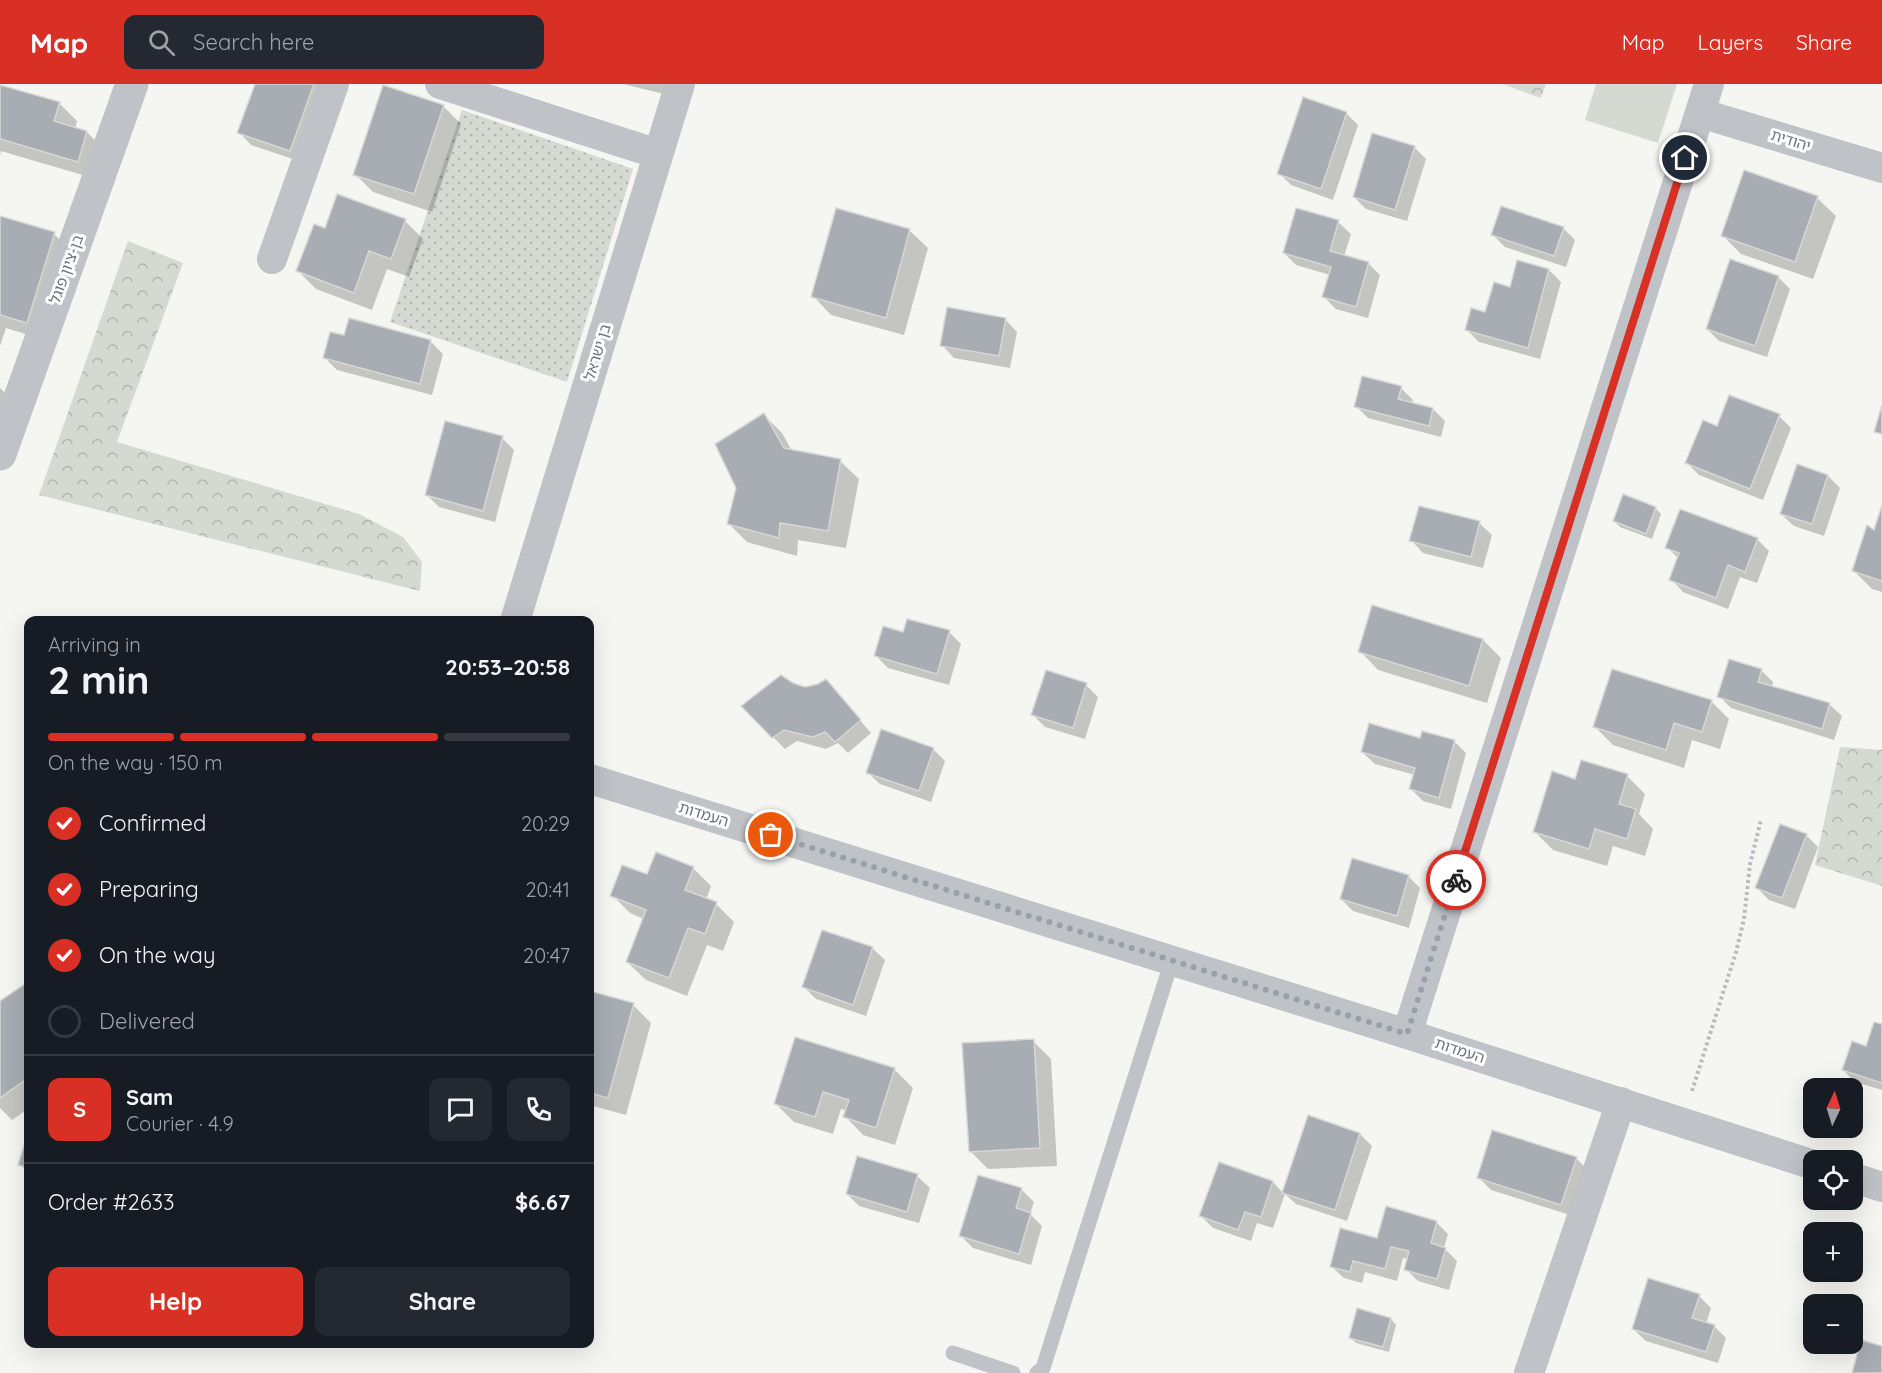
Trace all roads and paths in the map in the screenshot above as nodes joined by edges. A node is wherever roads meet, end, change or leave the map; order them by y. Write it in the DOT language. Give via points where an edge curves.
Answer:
graph roads {
  1 [pos="132,84"];
  2 [pos="334,84"];
  3 [pos="440,84"];
  4 [pos="680,84"];
  5 [pos="1709,84"];
  6 [pos="1700,113"];
  7 [pos="658,154"];
  8 [pos="1882,168"];
  9 [pos="272,259"];
  10 [pos="0,454"];
  11 [pos="517,616"];
  12 [pos="594,780"];
  13 [pos="1761,820"];
  14 [pos="1172,960"];
  15 [pos="1407,1034"];
  16 [pos="1622,1102"];
  17 [pos="1682,1122"];
  18 [pos="1803,1161"];
  19 [pos="1863,1181"];
  20 [pos="1882,1187"];
  21 [pos="953,1353"];
  22 [pos="1013,1373"];
  23 [pos="1037,1373"];
  24 [pos="1529,1373"];
  1 -- 10 [label="street, בן-ציון פוגל"];
  2 -- 9 [label="street"];
  3 -- 7 [label="street"];
  4 -- 7 [label="street, בן ישראל"];
  5 -- 6 [label="street"];
  6 -- 8 [label="street, יהודית"];
  6 -- 15 [label="street"];
  7 -- 11 [label="street, בן ישראל"];
  12 -- 14 [label="street, העמדות"];
  13 -- 17 [label="path" via="1736,952"];
  14 -- 15 [label="street, העמדות"];
  14 -- 23 [label="lane" via="1043,1368"];
  15 -- 16 [label="street, העמדות"];
  16 -- 17 [label="street, העמדות"];
  16 -- 24 [label="street"];
  17 -- 18 [label="street, העמדות"];
  19 -- 20 [label="street"];
  21 -- 22 [label="lane"];
}
